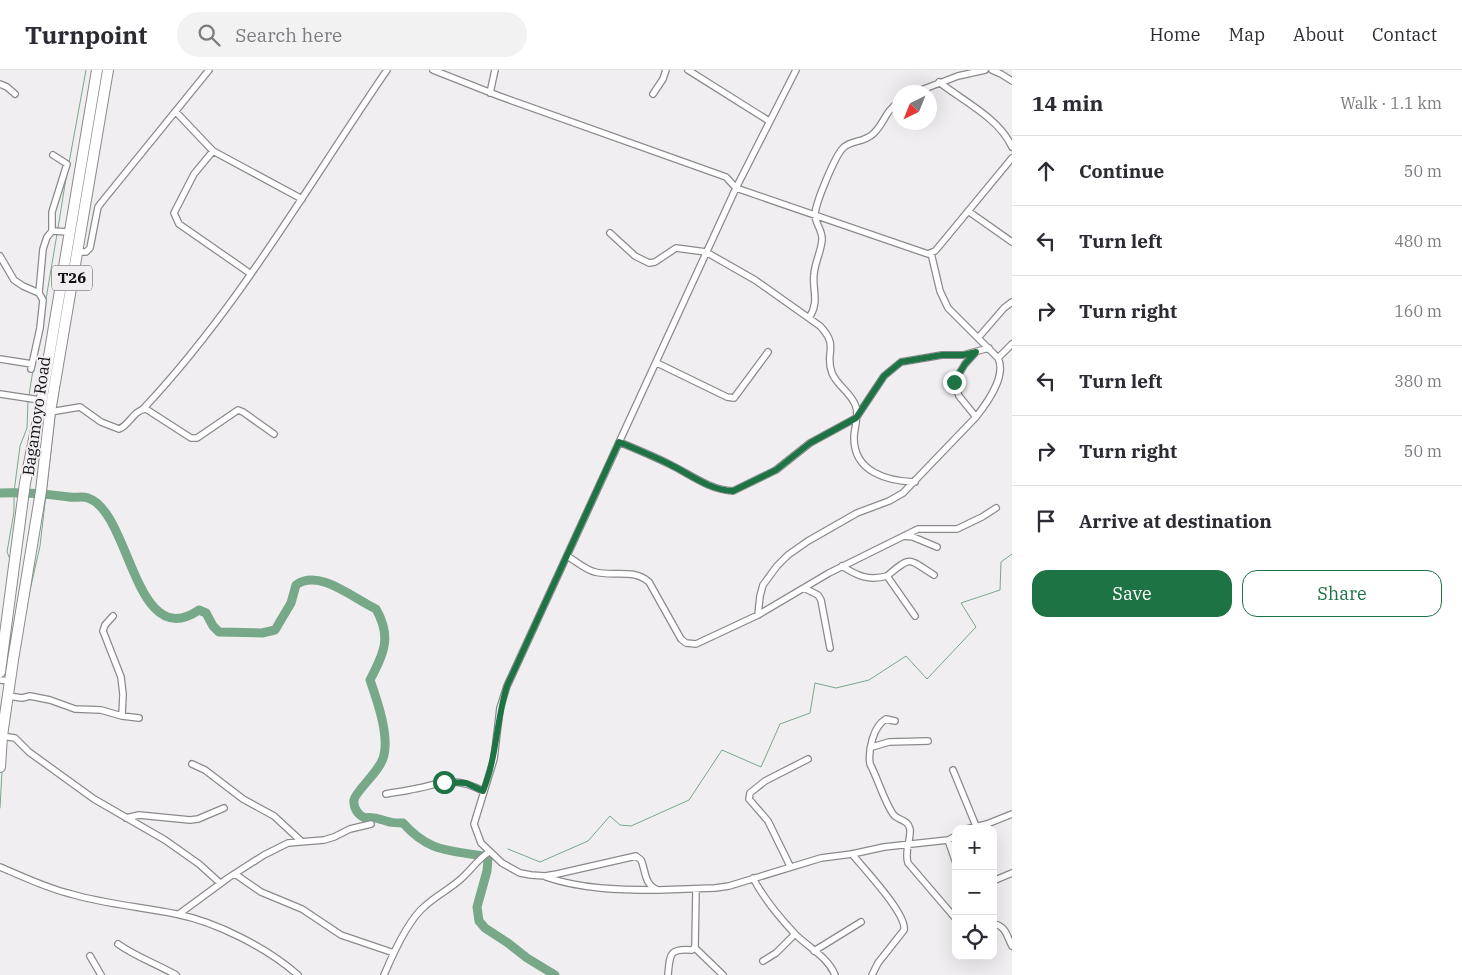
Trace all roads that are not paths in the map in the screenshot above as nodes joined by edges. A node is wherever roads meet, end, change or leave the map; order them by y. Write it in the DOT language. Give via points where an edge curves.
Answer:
graph roads {
  1 [pos="97,70"];
  2 [pos="108,70"];
  3 [pos="209,70"];
  4 [pos="387,70"];
  5 [pos="433,70"];
  6 [pos="495,70"];
  7 [pos="666,70"];
  8 [pos="688,70"];
  9 [pos="796,70"];
  10 [pos="985,70"];
  11 [pos="992,70"];
  12 [pos="938,82"];
  13 [pos="1012,82"];
  14 [pos="0,84"];
  15 [pos="931,85"];
  16 [pos="490,93"];
  17 [pos="15,94"];
  18 [pos="653,94"];
  19 [pos="892,109"];
  20 [pos="176,112"];
  21 [pos="769,122"];
  22 [pos="1012,148"];
  23 [pos="213,151"];
  24 [pos="53,155"];
  25 [pos="1012,158"];
  26 [pos="736,188"];
  27 [pos="302,199"];
  28 [pos="968,211"];
  29 [pos="815,215"];
  30 [pos="52,231"];
  31 [pos="69,232"];
  32 [pos="610,233"];
  33 [pos="1012,242"];
  34 [pos="77,252"];
  35 [pos="706,252"];
  36 [pos="930,253"];
  37 [pos="0,256"];
  38 [pos="251,274"];
  39 [pos="39,293"];
  40 [pos="1012,302"];
  41 [pos="808,318"];
  42 [pos="978,338"];
  43 [pos="1012,344"];
  44 [pos="989,348"];
  45 [pos="768,352"];
  46 [pos="976,352"];
  47 [pos="998,358"];
  48 [pos="0,360"];
  49 [pos="657,363"];
  50 [pos="0,394"];
  51 [pos="40,400"];
  52 [pos="143,409"];
  53 [pos="50,412"];
  54 [pos="976,417"];
  55 [pos="856,418"];
  56 [pos="274,434"];
  57 [pos="619,442"];
  58 [pos="915,482"];
  59 [pos="996,508"];
  60 [pos="904,536"];
  61 [pos="937,546"];
  62 [pos="567,556"];
  63 [pos="842,566"];
  64 [pos="934,574"];
  65 [pos="887,576"];
  66 [pos="804,588"];
  67 [pos="758,615"];
  68 [pos="113,616"];
  69 [pos="915,616"];
  70 [pos="830,648"];
  71 [pos="0,672"];
  72 [pos="5,681"];
  73 [pos="8,696"];
  74 [pos="122,716"];
  75 [pos="139,718"];
  76 [pos="895,721"];
  77 [pos="2,736"];
  78 [pos="928,741"];
  79 [pos="872,748"];
  80 [pos="808,759"];
  81 [pos="192,764"];
  82 [pos="0,767"];
  83 [pos="953,770"];
  84 [pos="483,791"];
  85 [pos="386,794"];
  86 [pos="224,808"];
  87 [pos="1012,814"];
  88 [pos="126,818"];
  89 [pos="370,824"];
  90 [pos="976,825"];
  91 [pos="982,825"];
  92 [pos="952,838"];
  93 [pos="948,840"];
  94 [pos="301,841"];
  95 [pos="908,845"];
  96 [pos="489,852"];
  97 [pos="952,852"];
  98 [pos="852,854"];
  99 [pos="790,866"];
  100 [pos="0,867"];
  101 [pos="1012,873"];
  102 [pos="234,874"];
  103 [pos="545,876"];
  104 [pos="753,878"];
  105 [pos="997,879"];
  106 [pos="220,883"];
  107 [pos="658,890"];
  108 [pos="696,890"];
  109 [pos="179,914"];
  110 [pos="953,915"];
  111 [pos="861,922"];
  112 [pos="997,924"];
  113 [pos="795,934"];
  114 [pos="118,944"];
  115 [pos="1012,946"];
  116 [pos="695,948"];
  117 [pos="814,950"];
  118 [pos="394,953"];
  119 [pos="90,956"];
  120 [pos="763,961"];
  121 [pos="101,975"];
  122 [pos="176,975"];
  123 [pos="298,975"];
  124 [pos="384,975"];
  125 [pos="668,975"];
  126 [pos="723,975"];
  127 [pos="835,975"];
  128 [pos="872,975"];
  1 -- 31 [label="highway, Bagamoyo Road / T26"];
  2 -- 34 [label="highway, Bagamoyo Road / T26"];
  3 -- 20 [label="street"];
  4 -- 27 [label="street"];
  5 -- 16 [label="street"];
  6 -- 16 [label="street"];
  7 -- 18 [label="street"];
  8 -- 21 [label="street"];
  9 -- 21 [label="street"];
  10 -- 12 [label="street"];
  11 -- 13 [label="street"];
  12 -- 15 [label="street"];
  12 -- 22 [label="street" via="997,126"];
  14 -- 17 [label="street"];
  16 -- 26 [label="street" via="726,177"];
  19 -- 29 [label="street" via="872,135 840,151"];
  20 -- 23 [label="street"];
  20 -- 34 [label="street" via="98,207 89,250"];
  21 -- 26 [label="street"];
  23 -- 27 [label="street"];
  23 -- 38 [label="street" via="194,174 174,213 175,217 179,224"];
  24 -- 30 [label="street" via="67,164 52,212"];
  25 -- 28 [label="street"];
  26 -- 29 [label="street"];
  26 -- 35 [label="street"];
  27 -- 38 [label="street"];
  28 -- 33 [label="street"];
  28 -- 36 [label="street"];
  29 -- 36 [label="street" via="924,254"];
  29 -- 41 [label="street" via="822,241 814,274 815,305"];
  30 -- 31 [label="street"];
  30 -- 39 [label="street" via="44,249"];
  31 -- 51 [label="highway, Bagamoyo Road / T26"];
  32 -- 35 [label="street" via="635,256 649,263 676,248"];
  34 -- 53 [label="highway, Bagamoyo Road / T26"];
  35 -- 41 [label="street" via="755,280"];
  35 -- 49 [label="street"];
  36 -- 42 [label="street" via="943,300"];
  37 -- 39 [label="street" via="14,280"];
  38 -- 52 [label="street" via="169,381"];
  39 -- 48 [label="street" via="43,300 32,366"];
  40 -- 42 [label="street"];
  41 -- 55 [label="street" via="828,334 832,373 854,400"];
  42 -- 44 [label="street"];
  43 -- 47 [label="street"];
  44 -- 46 [label="street"];
  44 -- 47 [label="street"];
  45 -- 49 [label="street" via="734,398"];
  46 -- 54 [label="street" via="954,382 959,396"];
  46 -- 55 [label="street" via="901,362 884,376"];
  47 -- 54 [label="street" via="1001,364 996,384"];
  49 -- 57 [label="street"];
  50 -- 51 [label="street"];
  51 -- 71 [label="highway, Bagamoyo Road / T26" via="24,483"];
  52 -- 53 [label="street" via="119,429 101,422 80,407"];
  52 -- 56 [label="street" via="191,438 197,438 238,410"];
  53 -- 72 [label="highway, Bagamoyo Road / T26" via="37,516"];
  54 -- 58 [label="street"];
  55 -- 57 [label="street" via="810,443 776,470 733,491 708,485 671,464"];
  55 -- 58 [label="street" via="856,452 868,470 882,477"];
  57 -- 62 [label="street"];
  58 -- 67 [label="street" via="890,501 858,513 788,555 763,585"];
  59 -- 60 [label="street" via="957,529 918,529"];
  60 -- 61 [label="street"];
  60 -- 63 [label="street"];
  62 -- 67 [label="street" via="595,572 644,577 686,643 696,644"];
  62 -- 84 [label="street" via="507,686 500,708 494,759"];
  63 -- 65 [label="street" via="865,578"];
  63 -- 66 [label="street"];
  64 -- 65 [label="street" via="908,561"];
  65 -- 69 [label="street"];
  66 -- 67 [label="street"];
  66 -- 70 [label="street" via="821,600"];
  68 -- 74 [label="street" via="103,631 121,677"];
  72 -- 73 [label="highway, Bagamoyo Road / T26"];
  73 -- 74 [label="street" via="30,696"];
  73 -- 77 [label="highway, Bagamoyo Road / T26"];
  74 -- 75 [label="street"];
  76 -- 79 [label="street" via="881,722"];
  77 -- 82 [label="highway, Bagamoyo Road / T26"];
  77 -- 88 [label="street" via="15,738 46,765"];
  78 -- 79 [label="street" via="889,742"];
  79 -- 95 [label="street" via="870,764 892,812 908,825"];
  80 -- 99 [label="street" via="765,781 750,793 749,799 768,821"];
  81 -- 94 [label="street" via="274,816"];
  83 -- 90 [label="street"];
  84 -- 85 [label="street" via="466,783 444,782"];
  84 -- 96 [label="street" via="474,824"];
  86 -- 88 [label="street" via="190,820 140,815"];
  87 -- 91 [label="street"];
  88 -- 106 [label="street" via="180,850"];
  89 -- 94 [label="street" via="350,829 334,838"];
  92 -- 93 [label="street"];
  93 -- 95 [label="street"];
  93 -- 97 [label="street"];
  94 -- 102 [label="street" via="288,843"];
  95 -- 98 [label="street"];
  95 -- 110 [label="street" via="906,858 911,868"];
  96 -- 103 [label="street" via="520,873"];
  96 -- 118 [label="street" via="461,879 426,904"];
  98 -- 99 [label="street"];
  98 -- 128 [label="street" via="905,925"];
  99 -- 104 [label="street"];
  100 -- 109 [label="street" via="47,888 72,895"];
  101 -- 105 [label="street"];
  102 -- 106 [label="street"];
  102 -- 118 [label="street" via="261,892 302,909 341,935"];
  103 -- 107 [label="street" via="603,888"];
  103 -- 107 [label="street" via="636,856 642,862 650,886"];
  104 -- 108 [label="street" via="729,886"];
  104 -- 113 [label="street" via="768,904"];
  106 -- 109 [label="street"];
  107 -- 108 [label="street"];
  108 -- 116 [label="street"];
  109 -- 123 [label="street" via="248,941"];
  111 -- 117 [label="street"];
  112 -- 115 [label="street" via="1008,934"];
  113 -- 117 [label="street"];
  113 -- 120 [label="street" via="776,954"];
  114 -- 122 [label="street"];
  116 -- 125 [label="street" via="678,949 672,954"];
  116 -- 126 [label="street"];
  117 -- 127 [label="street"];
  118 -- 124 [label="street"];
  119 -- 121 [label="street"];
}
